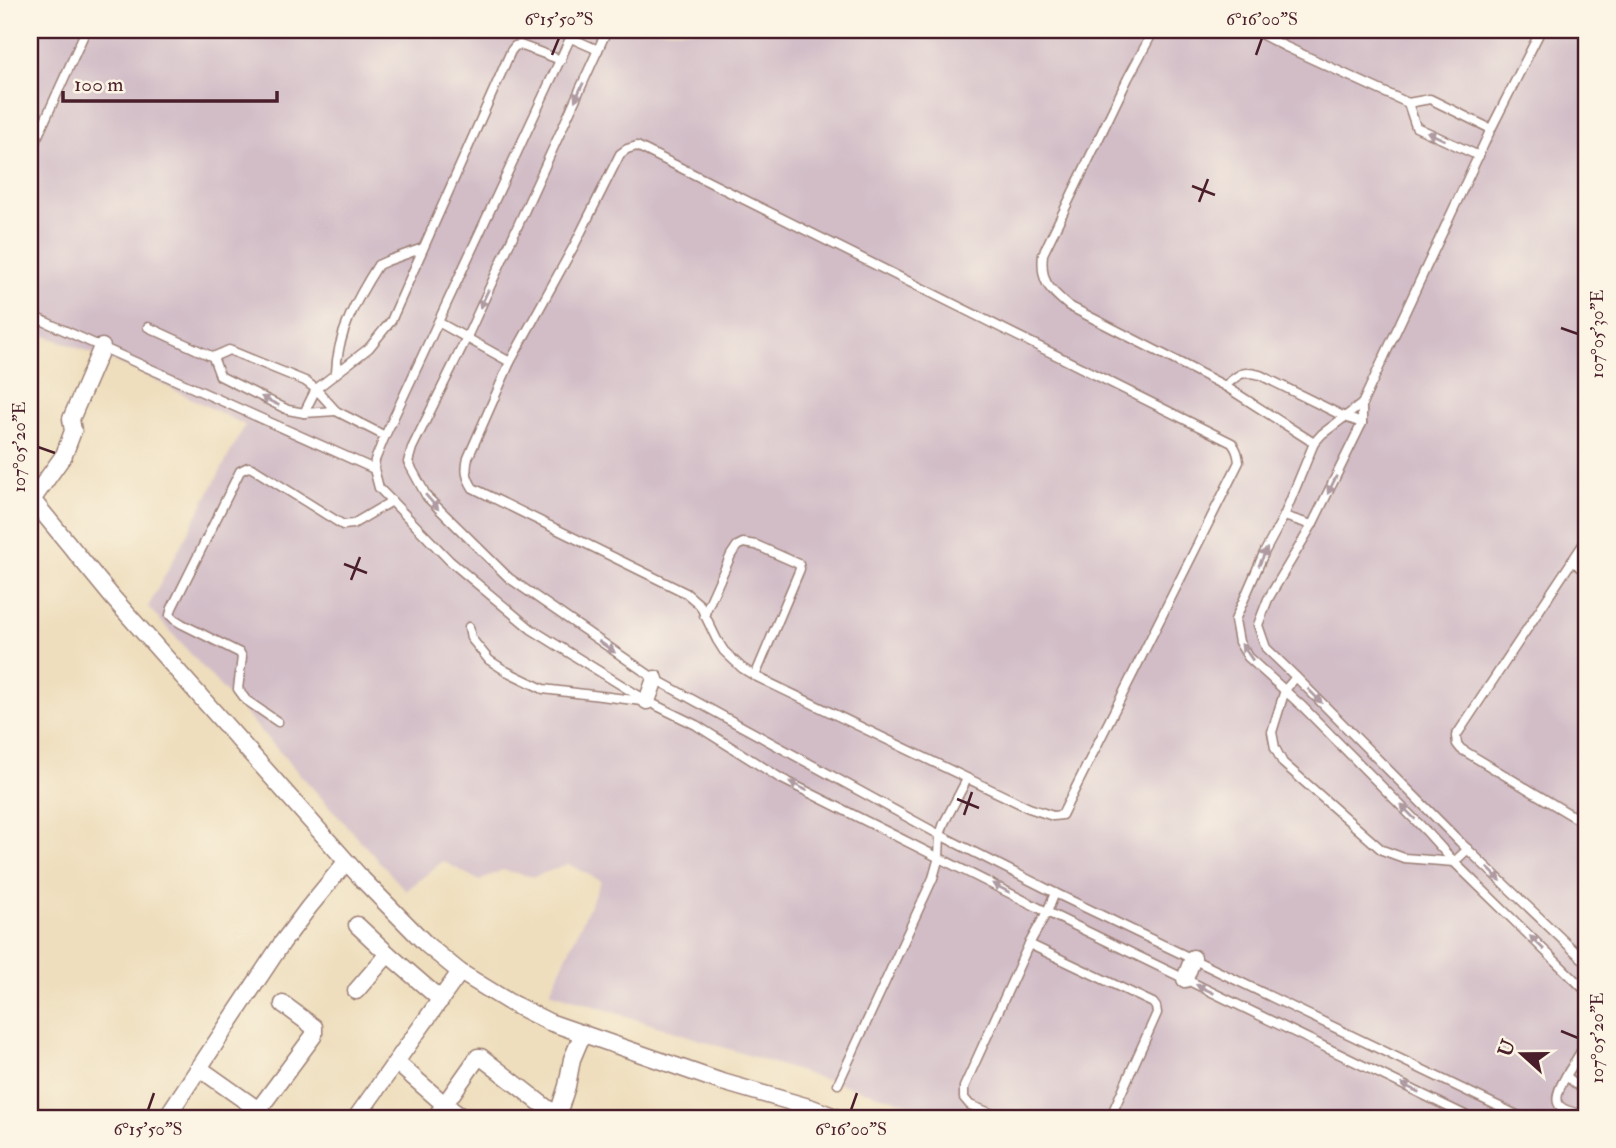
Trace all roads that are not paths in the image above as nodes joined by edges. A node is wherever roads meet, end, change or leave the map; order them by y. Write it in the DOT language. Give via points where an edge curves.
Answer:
graph roads {
  1 [pos="86,30"];
  2 [pos="607,30"];
  3 [pos="1154,30"];
  4 [pos="1253,30"];
  5 [pos="1541,30"];
  6 [pos="572,34"];
  7 [pos="598,50"];
  8 [pos="561,60"];
  9 [pos="1408,103"];
  10 [pos="1492,130"];
  11 [pos="30,153"];
  12 [pos="1479,156"];
  13 [pos="423,248"];
  14 [pos="30,315"];
  15 [pos="438,322"];
  16 [pos="148,327"];
  17 [pos="467,337"];
  18 [pos="102,347"];
  19 [pos="213,357"];
  20 [pos="510,362"];
  21 [pos="336,373"];
  22 [pos="1225,386"];
  23 [pos="316,389"];
  24 [pos="1362,404"];
  25 [pos="336,411"];
  26 [pos="304,413"];
  27 [pos="1345,417"];
  28 [pos="1362,423"];
  29 [pos="385,436"];
  30 [pos="1314,443"];
  31 [pos="374,469"];
  32 [pos="31,498"];
  33 [pos="392,501"];
  34 [pos="1284,516"];
  35 [pos="1312,525"];
  36 [pos="1586,540"];
  37 [pos="1572,561"];
  38 [pos="1586,571"];
  39 [pos="704,615"];
  40 [pos="469,627"];
  41 [pos="755,676"];
  42 [pos="1296,677"];
  43 [pos="655,679"];
  44 [pos="1285,690"];
  45 [pos="647,701"];
  46 [pos="278,722"];
  47 [pos="967,779"];
  48 [pos="1586,824"];
  49 [pos="940,835"];
  50 [pos="1468,849"];
  51 [pos="939,857"];
  52 [pos="346,862"];
  53 [pos="1454,862"];
  54 [pos="1055,893"];
  55 [pos="1047,912"];
  56 [pos="357,925"];
  57 [pos="1029,944"];
  58 [pos="388,954"];
  59 [pos="1193,958"];
  60 [pos="1586,962"];
  61 [pos="460,972"];
  62 [pos="1185,979"];
  63 [pos="356,991"];
  64 [pos="1586,991"];
  65 [pos="441,1000"];
  66 [pos="283,1004"];
  67 [pos="583,1033"];
  68 [pos="1586,1047"];
  69 [pos="396,1062"];
  70 [pos="199,1068"];
  71 [pos="1566,1076"];
  72 [pos="838,1084"];
  73 [pos="1586,1092"];
  74 [pos="440,1112"];
  75 [pos="1586,1114"];
  76 [pos="166,1118"];
  77 [pos="356,1118"];
  78 [pos="463,1118"];
  79 [pos="838,1118"];
  80 [pos="1003,1118"];
  81 [pos="1110,1118"];
  82 [pos="1471,1118"];
  83 [pos="1523,1118"];
  1 -- 11 [label="lane"];
  2 -- 7 [label="lane"];
  3 -- 22 [label="lane" via="1043,254 1044,280 1069,306"];
  4 -- 9 [label="lane"];
  5 -- 10 [label="lane"];
  6 -- 7 [label="lane"];
  6 -- 8 [label="lane"];
  7 -- 17 [label="lane, one-way"];
  8 -- 13 [label="lane" via="520,45 511,51"];
  8 -- 15 [label="lane"];
  9 -- 10 [label="lane" via="1430,99"];
  12 -- 9 [label="lane, one-way" via="1416,127"];
  10 -- 12 [label="lane"];
  12 -- 24 [label="lane"];
  13 -- 21 [label="lane" via="391,321 369,348"];
  13 -- 21 [label="lane" via="378,265 343,331"];
  14 -- 18 [label="lane"];
  15 -- 17 [label="lane"];
  15 -- 29 [label="lane"];
  16 -- 19 [label="lane"];
  17 -- 20 [label="lane"];
  17 -- 43 [label="lane, one-way" via="412,448 408,462 416,478 427,498 509,578"];
  18 -- 31 [label="lane"];
  18 -- 32 [label="street" via="71,418 73,431 64,455"];
  19 -- 23 [label="lane" via="229,351"];
  26 -- 19 [label="lane, one-way" via="288,410 220,376"];
  20 -- 39 [label="lane" via="468,458 465,469 473,488 686,593"];
  20 -- 47 [label="lane" via="620,154 637,145 1232,443 1239,462 1062,815 1029,808"];
  21 -- 23 [label="lane"];
  22 -- 27 [label="lane" via="1240,373 1260,375"];
  22 -- 30 [label="lane"];
  23 -- 25 [label="lane"];
  23 -- 26 [label="lane"];
  24 -- 27 [label="lane"];
  24 -- 28 [label="lane"];
  25 -- 26 [label="lane"];
  25 -- 29 [label="lane"];
  27 -- 28 [label="lane"];
  27 -- 30 [label="lane"];
  28 -- 35 [label="lane, one-way"];
  29 -- 31 [label="lane"];
  30 -- 34 [label="lane"];
  31 -- 33 [label="lane" via="379,488"];
  32 -- 52 [label="street"];
  33 -- 45 [label="lane" via="450,561 531,629"];
  33 -- 46 [label="lane" via="343,526 252,468 240,471 170,615 240,653 238,689"];
  34 -- 35 [label="lane"];
  44 -- 34 [label="lane, one-way" via="1248,657 1235,620"];
  35 -- 42 [label="lane" via="1268,599 1258,625 1266,648"];
  36 -- 37 [label="lane"];
  37 -- 38 [label="lane"];
  37 -- 48 [label="lane" via="1456,736 1461,749"];
  39 -- 41 [label="lane" via="724,650"];
  39 -- 41 [label="lane" via="737,546 756,545 799,564"];
  40 -- 45 [label="lane" via="471,638 489,660 542,689"];
  41 -- 47 [label="lane"];
  42 -- 44 [label="lane"];
  42 -- 50 [label="lane, one-way"];
  43 -- 45 [label="street"];
  43 -- 49 [label="lane"];
  53 -- 44 [label="lane, one-way"];
  44 -- 53 [label="lane" via="1272,732 1283,763 1382,850 1404,858"];
  51 -- 45 [label="lane, one-way" via="780,778 696,725"];
  47 -- 49 [label="lane"];
  49 -- 51 [label="lane"];
  49 -- 54 [label="lane"];
  50 -- 53 [label="lane"];
  50 -- 60 [label="lane, one-way"];
  55 -- 51 [label="lane, one-way"];
  51 -- 72 [label="lane"];
  52 -- 61 [label="street" via="406,925"];
  52 -- 70 [label="street" via="289,934"];
  64 -- 53 [label="lane, one-way"];
  54 -- 55 [label="lane"];
  54 -- 59 [label="lane"];
  55 -- 57 [label="lane"];
  55 -- 62 [label="lane"];
  56 -- 58 [label="street"];
  57 -- 80 [label="lane" via="964,1087 970,1105"];
  57 -- 81 [label="lane" via="1156,1007"];
  58 -- 63 [label="street"];
  58 -- 65 [label="street"];
  59 -- 62 [label="street"];
  59 -- 83 [label="lane"];
  61 -- 65 [label="street"];
  61 -- 67 [label="street" via="539,1017"];
  82 -- 62 [label="lane, one-way"];
  65 -- 69 [label="street"];
  66 -- 70 [label="street" via="314,1027 314,1035 259,1110"];
  67 -- 74 [label="street" via="558,1114 481,1057"];
  67 -- 79 [label="street"];
  68 -- 71 [label="lane"];
  69 -- 74 [label="street"];
  69 -- 77 [label="street"];
  70 -- 76 [label="street"];
  71 -- 73 [label="lane"];
  71 -- 75 [label="lane" via="1556,1095 1559,1105"];
  74 -- 78 [label="street"];
}
